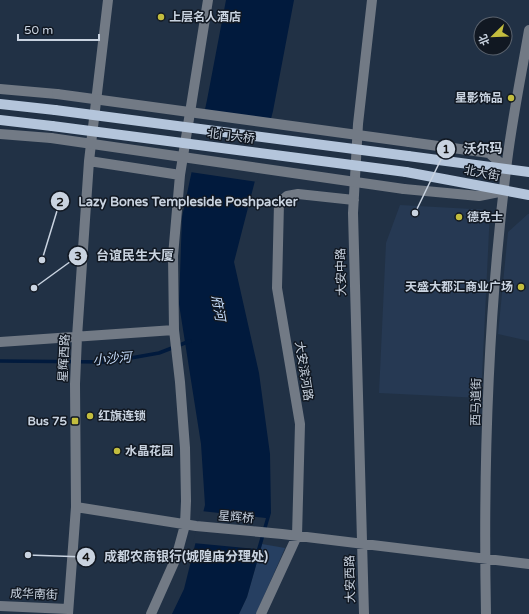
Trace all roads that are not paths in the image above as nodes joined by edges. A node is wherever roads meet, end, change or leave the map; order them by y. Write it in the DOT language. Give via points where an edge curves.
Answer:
graph roads {
  1 [pos="108,0"];
  2 [pos="208,0"];
  3 [pos="372,0"];
  4 [pos="529,30"];
  5 [pos="0,89"];
  6 [pos="0,104"];
  7 [pos="0,120"];
  8 [pos="0,134"];
  9 [pos="408,156"];
  10 [pos="89,161"];
  11 [pos="506,168"];
  12 [pos="406,172"];
  13 [pos="529,172"];
  14 [pos="180,175"];
  15 [pos="504,190"];
  16 [pos="529,195"];
  17 [pos="354,200"];
  18 [pos="175,335"];
  19 [pos="0,342"];
  20 [pos="77,342"];
  21 [pos="76,507"];
  22 [pos="185,525"];
  23 [pos="297,536"];
  24 [pos="362,544"];
  25 [pos="485,559"];
  26 [pos="529,564"];
  27 [pos="0,606"];
  28 [pos="68,611"];
  29 [pos="150,614"];
  30 [pos="261,614"];
  31 [pos="364,614"];
  32 [pos="486,614"];
  1 -- 10 [label="street, 星辉西路"];
  2 -- 14 [label="street"];
  3 -- 17 [label="street, 大安中路" via="358,124"];
  4 -- 11 [label="street, 西马道街"];
  5 -- 11 [label="street, bridge" via="57,94 488,153"];
  6 -- 9 [label="main road, 北门大桥, bridge"];
  7 -- 12 [label="main road, 北门大桥, bridge"];
  8 -- 15 [label="street, bridge" via="51,138 404,189 479,196"];
  9 -- 11 [label="main road, 北大街"];
  10 -- 14 [label="street"];
  10 -- 20 [label="street, 星辉西路"];
  11 -- 13 [label="main road, 北大街"];
  11 -- 15 [label="street, 西马道街"];
  12 -- 15 [label="main road, 北大街"];
  14 -- 18 [label="street" via="173,256"];
  15 -- 16 [label="main road, 北大街"];
  15 -- 25 [label="street, 西马道街" via="490,326"];
  17 -- 23 [label="street, 大安滨河路" via="298,194 287,196 279,203 277,288 300,424"];
  17 -- 24 [label="street, 大安中路" via="354,289"];
  18 -- 20 [label="street"];
  18 -- 22 [label="street" via="185,448"];
  19 -- 20 [label="street"];
  20 -- 21 [label="street, 星辉西路"];
  21 -- 22 [label="street, 星辉桥"];
  21 -- 28 [label="street, 星辉西路"];
  22 -- 23 [label="street, 星辉桥"];
  22 -- 29 [label="street" via="176,558"];
  23 -- 24 [label="street, 星辉桥"];
  23 -- 30 [label="street, 大安滨河路"];
  24 -- 25 [label="street, 星辉桥"];
  24 -- 31 [label="street, 大安西路"];
  25 -- 26 [label="street, 星辉桥"];
  25 -- 32 [label="street, 西马道街"];
  27 -- 28 [label="street, 成华南街"];
}
